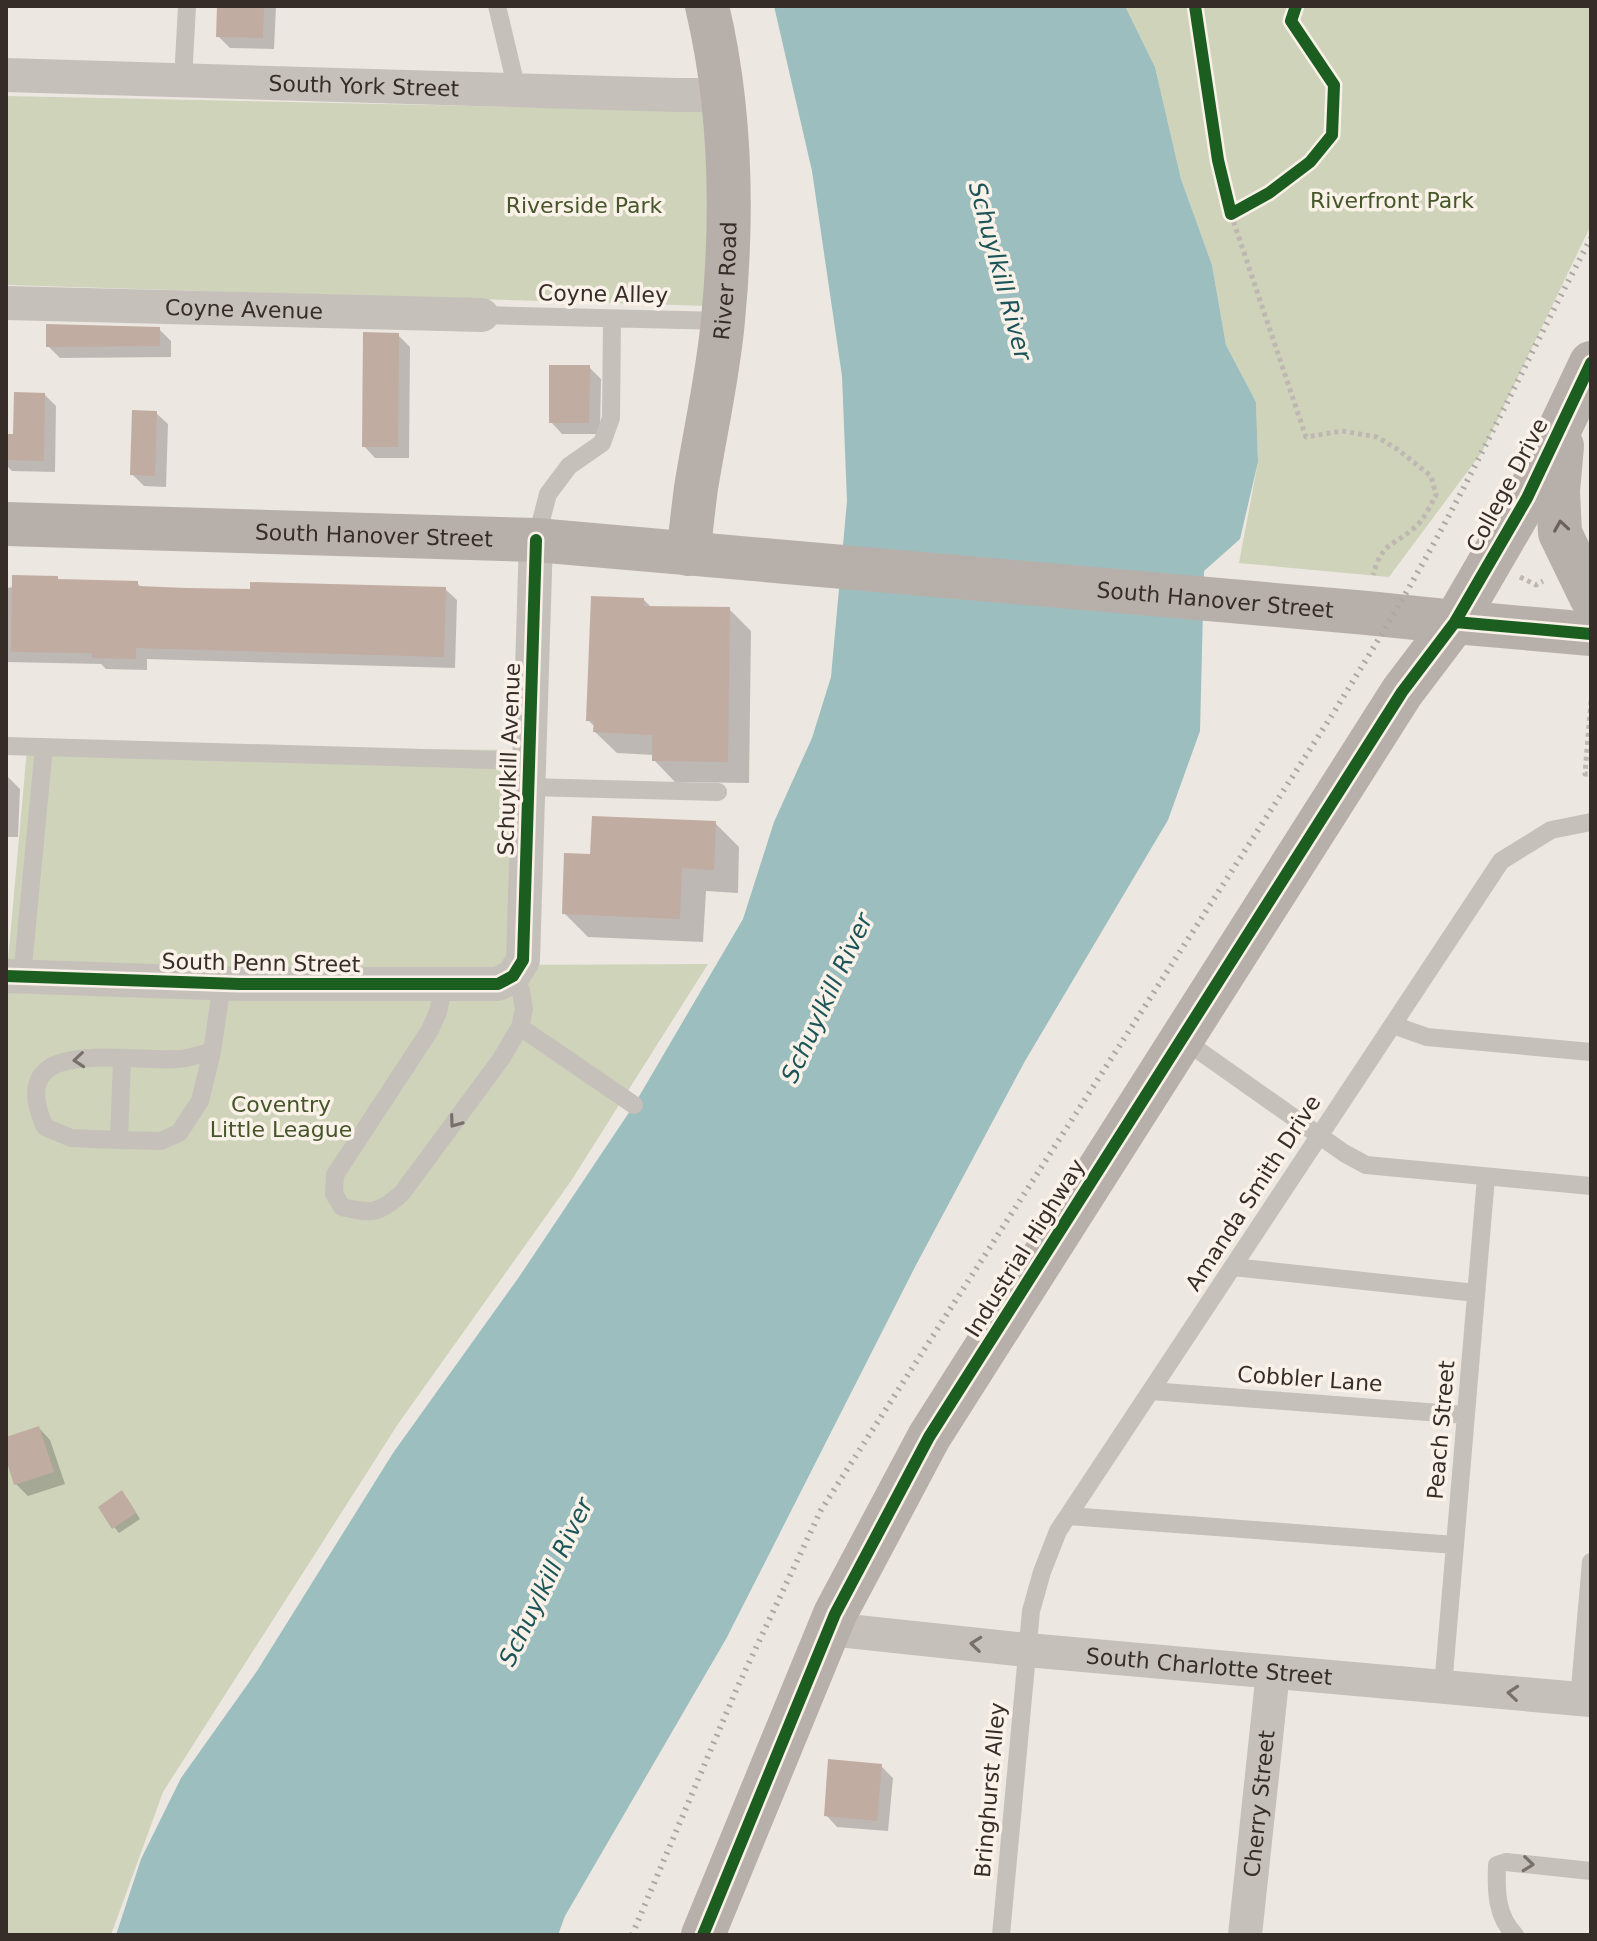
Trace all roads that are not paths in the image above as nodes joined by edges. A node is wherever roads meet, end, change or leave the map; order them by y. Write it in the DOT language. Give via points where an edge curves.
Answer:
graph roads {
  1 [pos="187,6"];
  2 [pos="497,6"];
  3 [pos="707,6"];
  4 [pos="6,75"];
  5 [pos="183,80"];
  6 [pos="517,90"];
  7 [pos="722,95"];
  8 [pos="6,303"];
  9 [pos="482,315"];
  10 [pos="612,319"];
  11 [pos="723,321"];
  12 [pos="1591,363"];
  13 [pos="1566,416"];
  14 [pos="6,524"];
  15 [pos="536,540"];
  16 [pos="688,554"];
  17 [pos="1591,597"];
  18 [pos="1455,622"];
  19 [pos="1591,634"];
  20 [pos="6,746"];
  21 [pos="44,747"];
  22 [pos="528,774"];
  23 [pos="718,792"];
  24 [pos="1591,822"];
  25 [pos="14,976"];
  26 [pos="513,976"];
  27 [pos="222,984"];
  28 [pos="444,984"];
  29 [pos="1393,1025"];
  30 [pos="520,1027"];
  31 [pos="1181,1038"];
  32 [pos="212,1052"];
  33 [pos="1591,1052"];
  34 [pos="122,1059"];
  35 [pos="634,1105"];
  36 [pos="1320,1136"];
  37 [pos="119,1140"];
  38 [pos="1486,1177"];
  39 [pos="1591,1186"];
  40 [pos="1233,1267"];
  41 [pos="1476,1293"];
  42 [pos="1151,1391"];
  43 [pos="1466,1415"];
  44 [pos="1069,1516"];
  45 [pos="1455,1545"];
  46 [pos="1591,1562"];
  47 [pos="829,1629"];
  48 [pos="1027,1650"];
  49 [pos="1273,1672"];
  50 [pos="1443,1687"];
  51 [pos="1585,1699"];
  52 [pos="1591,1871"];
  53 [pos="703,1935"];
  54 [pos="1001,1935"];
  55 [pos="1245,1935"];
  56 [pos="1515,1935"];
  1 -- 5 [label="lane"];
  2 -- 6 [label="lane"];
  3 -- 7 [label="street, River Road"];
  4 -- 5 [label="street, South York Street"];
  5 -- 6 [label="street, South York Street"];
  6 -- 7 [label="street, South York Street"];
  7 -- 11 [label="street, River Road" via="728,233"];
  8 -- 9 [label="street, Coyne Avenue"];
  9 -- 10 [label="lane, Coyne Alley"];
  10 -- 11 [label="lane, Coyne Alley"];
  10 -- 15 [label="lane" via="611,418 602,443 569,466 548,494"];
  11 -- 16 [label="street, River Road"];
  12 -- 13 [label="street, College Drive"];
  17 -- 13 [label="street, one-way" via="1560,533 1558,491"];
  13 -- 18 [label="street, College Drive" via="1527,498"];
  14 -- 15 [label="street, South Hanover Street"];
  15 -- 16 [label="street, South Hanover Street"];
  15 -- 22 [label="street, Schuylkill Avenue"];
  16 -- 18 [label="street, South Hanover Street"];
  18 -- 19 [label="street, South Hanover Street"];
  18 -- 31 [label="street, Industrial Highway" via="1402,692"];
  20 -- 21 [label="lane"];
  21 -- 22 [label="lane"];
  21 -- 25 [label="lane"];
  22 -- 23 [label="lane"];
  22 -- 26 [label="street, Schuylkill Avenue" via="523,960"];
  24 -- 29 [label="lane, Amanda Smith Drive" via="1551,830 1501,861"];
  25 -- 27 [label="street, South Penn Street"];
  26 -- 28 [label="street, South Penn Street" via="498,984"];
  26 -- 30 [label="lane" via="524,1009"];
  27 -- 28 [label="street, South Penn Street"];
  27 -- 32 [label="lane"];
  30 -- 28 [label="lane, one-way" via="402,1193 387,1207 365,1212 342,1207 334,1194 335,1175 430,1030"];
  29 -- 33 [label="lane" via="1427,1037"];
  29 -- 36 [label="lane, Amanda Smith Drive"];
  30 -- 35 [label="lane"];
  31 -- 36 [label="lane"];
  31 -- 47 [label="street, Industrial Highway" via="929,1437"];
  32 -- 34 [label="lane" via="177,1059"];
  32 -- 37 [label="lane" via="200,1101 179,1133 161,1141"];
  34 -- 37 [label="lane"];
  34 -- 37 [label="lane, one-way" via="72,1058 50,1067 37,1084 37,1109 45,1127 71,1138"];
  36 -- 38 [label="lane" via="1366,1165"];
  36 -- 40 [label="lane, Amanda Smith Drive"];
  38 -- 39 [label="lane"];
  38 -- 41 [label="lane, Peach Street"];
  40 -- 41 [label="lane"];
  40 -- 42 [label="lane, Amanda Smith Drive"];
  41 -- 43 [label="lane, Peach Street"];
  42 -- 43 [label="lane, Cobbler Lane"];
  42 -- 44 [label="lane, Amanda Smith Drive"];
  43 -- 45 [label="lane, Peach Street"];
  44 -- 45 [label="lane"];
  44 -- 48 [label="lane, Amanda Smith Drive" via="1042,1572"];
  45 -- 50 [label="lane, Peach Street"];
  46 -- 51 [label="lane"];
  48 -- 47 [label="street, South Charlotte Street, one-way"];
  47 -- 53 [label="street, Industrial Highway"];
  48 -- 49 [label="street, South Charlotte Street"];
  48 -- 54 [label="lane, Bringhurst Alley"];
  49 -- 50 [label="street, South Charlotte Street"];
  49 -- 55 [label="street, Cherry Street"];
  51 -- 50 [label="street, South Charlotte Street, one-way"];
  56 -- 52 [label="lane, one-way" via="1506,1926 1496,1895 1497,1865"];
}
